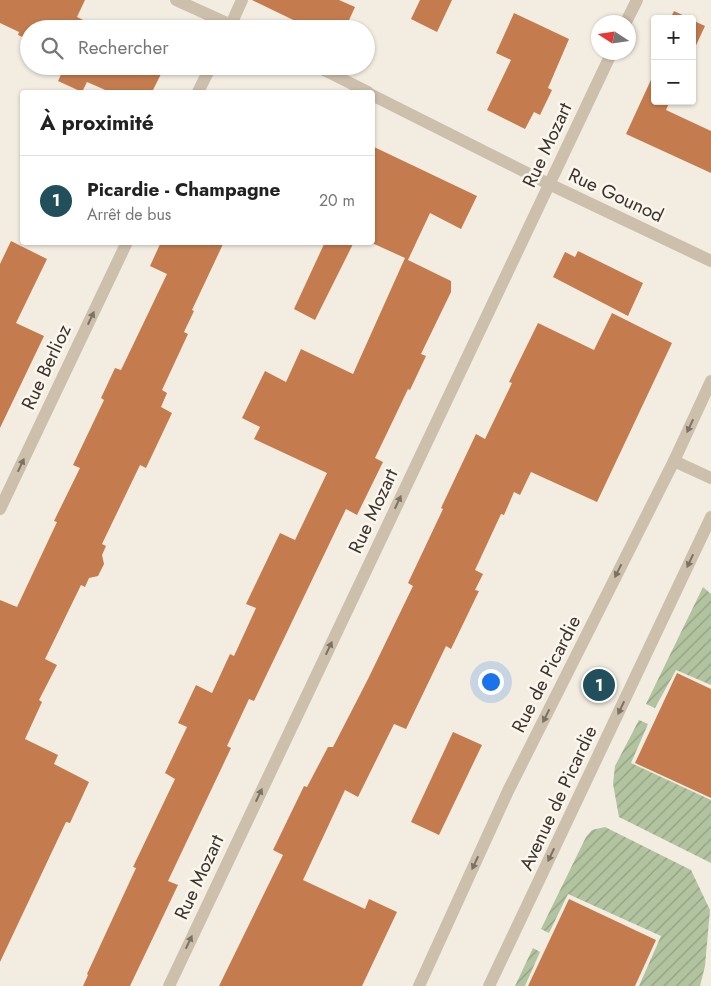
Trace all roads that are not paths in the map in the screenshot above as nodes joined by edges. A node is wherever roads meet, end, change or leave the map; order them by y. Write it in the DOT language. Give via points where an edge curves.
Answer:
graph roads {
  1 [pos="176,0"];
  2 [pos="242,0"];
  3 [pos="637,0"];
  4 [pos="630,15"];
  5 [pos="218,20"];
  6 [pos="235,20"];
  7 [pos="608,60"];
  8 [pos="206,75"];
  9 [pos="334,75"];
  10 [pos="199,90"];
  11 [pos="364,90"];
  12 [pos="375,97"];
  13 [pos="549,184"];
  14 [pos="126,245"];
  15 [pos="711,261"];
  16 [pos="711,381"];
  17 [pos="674,461"];
  18 [pos="711,478"];
  19 [pos="0,509"];
  20 [pos="711,517"];
  21 [pos="168,986"];
  22 [pos="419,986"];
  23 [pos="489,986"];
  1 -- 5 [label="street"];
  2 -- 6 [label="street"];
  3 -- 4 [label="street"];
  7 -- 13 [label="street, Rue Mozart"];
  8 -- 10 [label="street"];
  9 -- 11 [label="street"];
  12 -- 13 [label="street, Rue Gounod"];
  13 -- 15 [label="street, Rue Gounod"];
  21 -- 13 [label="street, Rue Mozart, one-way"];
  19 -- 14 [label="street, Rue Berlioz, one-way"];
  16 -- 17 [label="street, Rue de Picardie, one-way"];
  17 -- 18 [label="street"];
  17 -- 22 [label="street, Rue de Picardie, one-way" via="508,791"];
  20 -- 23 [label="street, Avenue de Picardie, one-way"];
}
